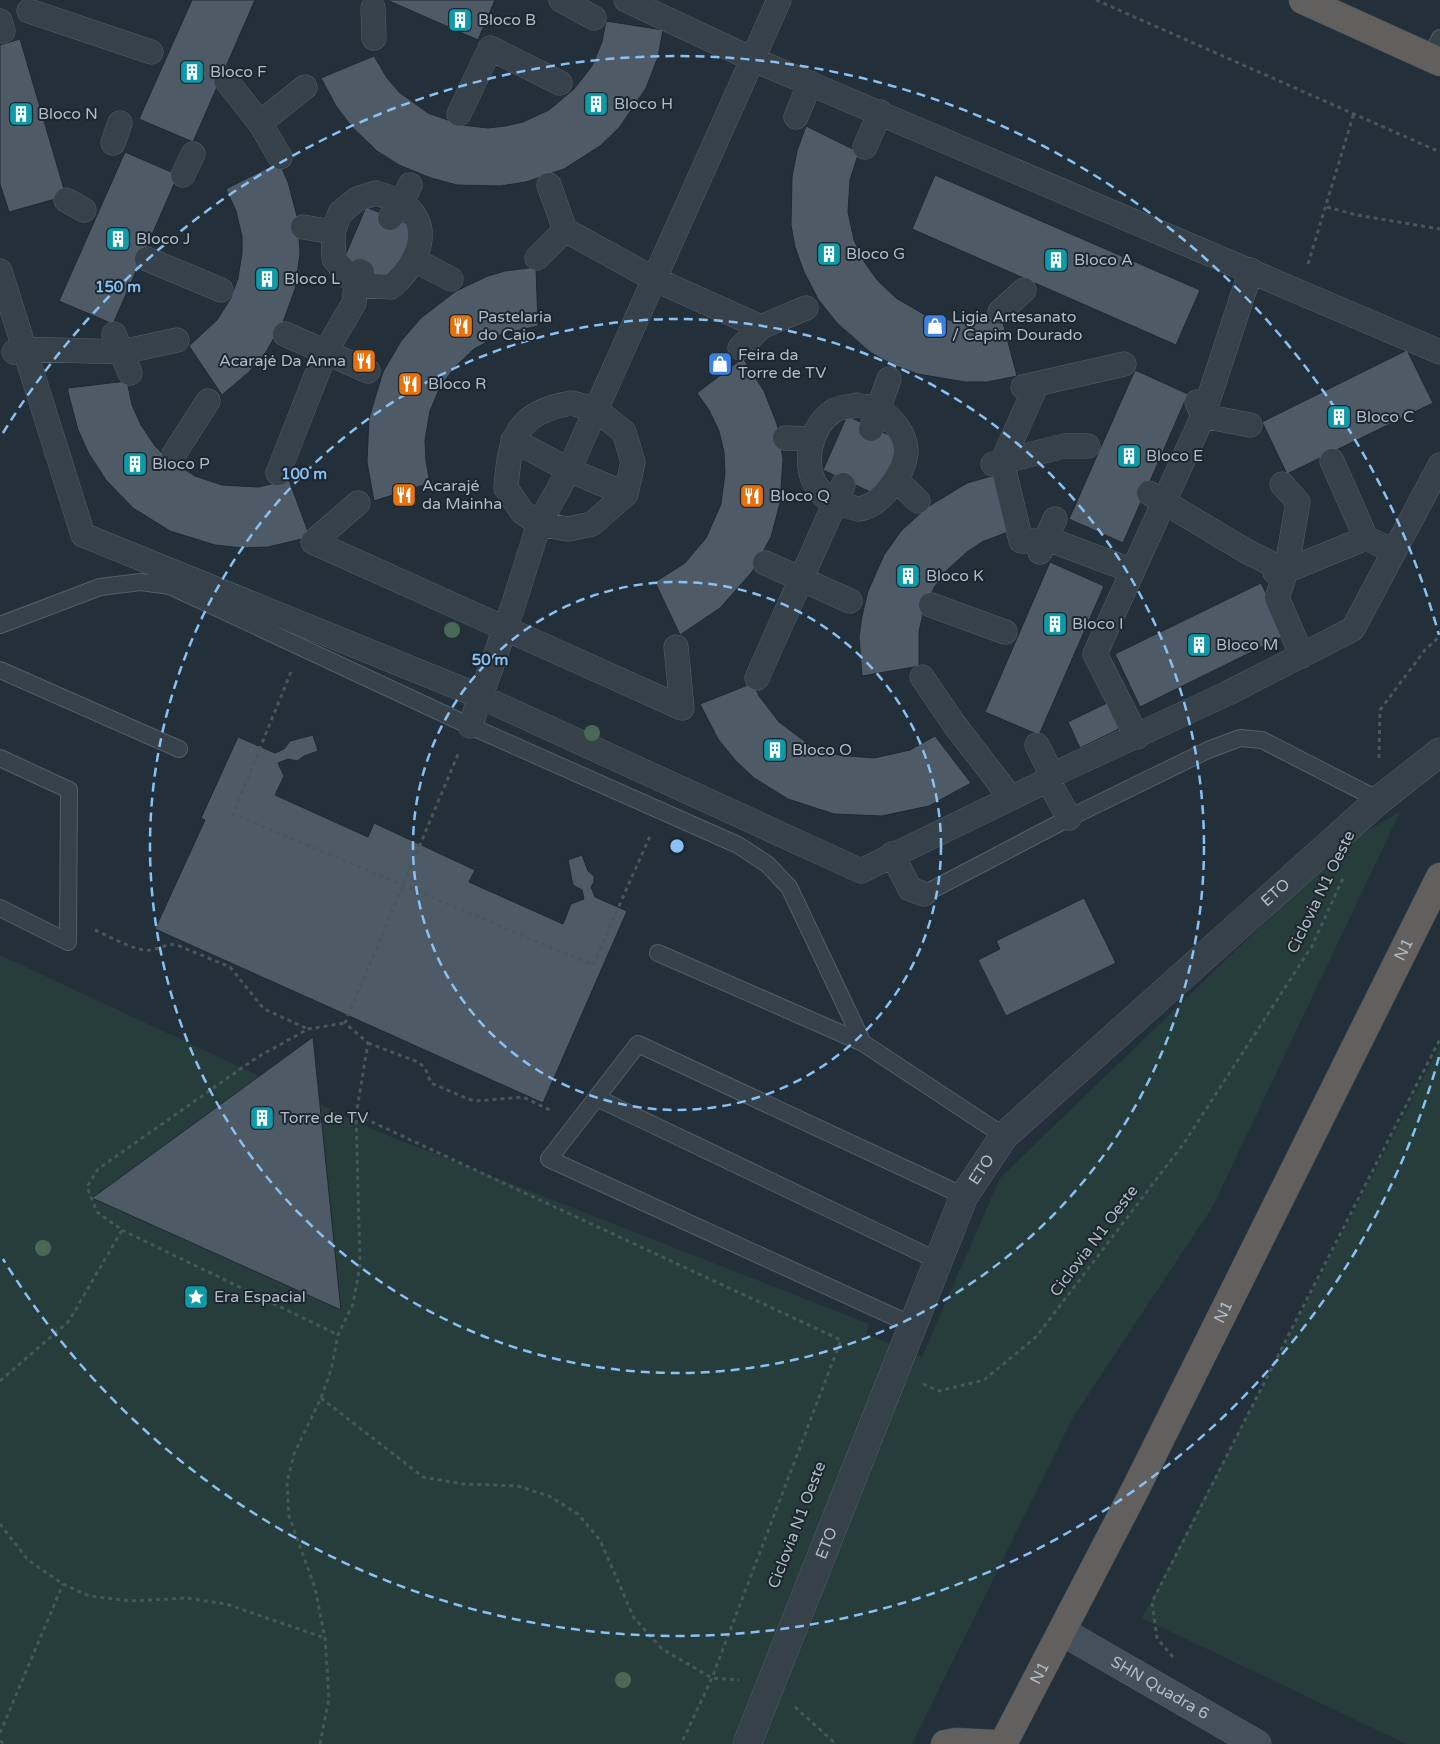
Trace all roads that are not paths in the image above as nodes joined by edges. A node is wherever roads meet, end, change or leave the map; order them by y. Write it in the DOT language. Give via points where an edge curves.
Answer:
graph roads {
  1 [pos="561,0"];
  2 [pos="626,0"];
  3 [pos="779,0"];
  4 [pos="1303,0"];
  5 [pos="373,8"];
  6 [pos="17,18"];
  7 [pos="594,18"];
  8 [pos="374,38"];
  9 [pos="151,52"];
  10 [pos="1437,53"];
  11 [pos="752,59"];
  12 [pos="226,80"];
  13 [pos="560,83"];
  14 [pos="810,83"];
  15 [pos="305,87"];
  16 [pos="880,112"];
  17 [pos="459,114"];
  18 [pos="796,117"];
  19 [pos="260,123"];
  20 [pos="865,147"];
  21 [pos="280,157"];
  22 [pos="549,185"];
  23 [pos="303,227"];
  24 [pos="565,230"];
  25 [pos="333,232"];
  26 [pos="537,258"];
  27 [pos="147,259"];
  28 [pos="346,260"];
  29 [pos="414,260"];
  30 [pos="1251,270"];
  31 [pos="0,271"];
  32 [pos="451,279"];
  33 [pos="654,279"];
  34 [pos="356,285"];
  35 [pos="221,290"];
  36 [pos="1024,290"];
  37 [pos="806,308"];
  38 [pos="1000,312"];
  39 [pos="761,327"];
  40 [pos="285,334"];
  41 [pos="177,340"];
  42 [pos="740,348"];
  43 [pos="19,350"];
  44 [pos="326,351"];
  45 [pos="1440,352"];
  46 [pos="1124,364"];
  47 [pos="368,371"];
  48 [pos="889,379"];
  49 [pos="1193,394"];
  50 [pos="208,401"];
  51 [pos="595,409"];
  52 [pos="1203,416"];
  53 [pos="874,419"];
  54 [pos="1250,425"];
  55 [pos="785,438"];
  56 [pos="813,439"];
  57 [pos="513,440"];
  58 [pos="1088,446"];
  59 [pos="174,454"];
  60 [pos="1332,460"];
  61 [pos="997,463"];
  62 [pos="1440,465"];
  63 [pos="569,470"];
  64 [pos="278,473"];
  65 [pos="896,480"];
  66 [pos="1282,484"];
  67 [pos="626,494"];
  68 [pos="839,494"];
  69 [pos="1157,498"];
  70 [pos="918,500"];
  71 [pos="358,503"];
  72 [pos="1055,520"];
  73 [pos="539,524"];
  74 [pos="1366,538"];
  75 [pos="1041,548"];
  76 [pos="1394,551"];
  77 [pos="765,563"];
  78 [pos="1121,568"];
  79 [pos="1286,571"];
  80 [pos="1258,573"];
  81 [pos="801,579"];
  82 [pos="850,601"];
  83 [pos="932,605"];
  84 [pos="0,625"];
  85 [pos="504,629"];
  86 [pos="1006,632"];
  87 [pos="676,647"];
  88 [pos="1302,656"];
  89 [pos="0,670"];
  90 [pos="922,676"];
  91 [pos="757,678"];
  92 [pos="480,696"];
  93 [pos="470,726"];
  94 [pos="1137,737"];
  95 [pos="1037,745"];
  96 [pos="179,750"];
  97 [pos="1440,752"];
  98 [pos="0,758"];
  99 [pos="1050,777"];
  100 [pos="1011,798"];
  101 [pos="1379,800"];
  102 [pos="1069,818"];
  103 [pos="892,854"];
  104 [pos="1440,877"];
  105 [pos="924,894"];
  106 [pos="0,908"];
  107 [pos="658,953"];
  108 [pos="863,1043"];
  109 [pos="597,1098"];
  110 [pos="1004,1136"];
  111 [pos="964,1196"];
  112 [pos="938,1260"];
  113 [pos="912,1325"];
  114 [pos="1063,1632"];
  115 [pos="747,1744"];
  116 [pos="945,1744"];
  117 [pos="994,1744"];
  118 [pos="1003,1744"];
  119 [pos="1257,1744"];
  1 -- 7 [label="street"];
  2 -- 11 [label="street" via="671,25"];
  3 -- 11 [label="street"];
  4 -- 10 [label="highway"];
  5 -- 8 [label="street"];
  6 -- 9 [label="street"];
  11 -- 14 [label="street"];
  11 -- 33 [label="street"];
  12 -- 19 [label="street"];
  13 -- 17 [label="street" via="488,52"];
  14 -- 16 [label="street"];
  14 -- 18 [label="street"];
  15 -- 19 [label="street"];
  16 -- 20 [label="street"];
  16 -- 30 [label="street"];
  19 -- 21 [label="street"];
  22 -- 24 [label="street"];
  23 -- 25 [label="street"];
  24 -- 26 [label="street"];
  24 -- 33 [label="street"];
  25 -- 29 [label="street" via="340,213 358,199 376,192 401,202 412,211 420,229 420,244"];
  25 -- 34 [label="street" via="334,259"];
  27 -- 35 [label="street"];
  28 -- 34 [label="street" via="345,265 362,272"];
  29 -- 32 [label="street"];
  29 -- 34 [label="street" via="391,287"];
  30 -- 45 [label="street" via="1407,342"];
  30 -- 52 [label="street"];
  31 -- 43 [label="street"];
  33 -- 39 [label="street"];
  33 -- 51 [label="street"];
  34 -- 44 [label="street" via="354,303"];
  36 -- 38 [label="street"];
  37 -- 39 [label="street"];
  39 -- 42 [label="street"];
  40 -- 44 [label="street"];
  41 -- 43 [label="street" via="122,353"];
  43 -- 92 [label="street" via="70,520 83,535"];
  44 -- 47 [label="street"];
  44 -- 64 [label="street"];
  46 -- 61 [label="street" via="1027,386"];
  48 -- 53 [label="street"];
  49 -- 52 [label="street"];
  50 -- 59 [label="street"];
  51 -- 57 [label="street" via="571,403 551,406 531,416"];
  51 -- 63 [label="street"];
  51 -- 67 [label="street" via="624,432 633,462"];
  52 -- 54 [label="street"];
  52 -- 69 [label="street"];
  53 -- 56 [label="street" via="857,406 836,409 822,421"];
  53 -- 65 [label="street" via="898,425 906,453"];
  55 -- 56 [label="street"];
  56 -- 68 [label="street" via="809,457 810,476 820,492"];
  57 -- 63 [label="street"];
  57 -- 73 [label="street" via="506,488 522,512"];
  58 -- 61 [label="street" via="1064,446"];
  60 -- 74 [label="street"];
  61 -- 75 [label="street" via="1021,541"];
  62 -- 76 [label="street"];
  63 -- 67 [label="street"];
  63 -- 73 [label="street"];
  65 -- 68 [label="street" via="880,499 860,509"];
  65 -- 70 [label="street"];
  66 -- 79 [label="street" via="1298,502"];
  67 -- 73 [label="street" via="592,524 568,529"];
  68 -- 81 [label="street"];
  69 -- 78 [label="street"];
  69 -- 79 [label="street" via="1246,552"];
  71 -- 85 [label="street" via="313,542"];
  72 -- 75 [label="street"];
  73 -- 85 [label="street"];
  74 -- 76 [label="street"];
  74 -- 79 [label="street"];
  75 -- 78 [label="street" via="1053,541"];
  76 -- 88 [label="street" via="1353,629"];
  77 -- 81 [label="street"];
  78 -- 94 [label="street" via="1095,654"];
  79 -- 80 [label="street"];
  79 -- 88 [label="street" via="1277,598"];
  81 -- 82 [label="street"];
  81 -- 91 [label="street"];
  83 -- 86 [label="street"];
  84 -- 93 [label="lane" via="100,587 141,582 170,586"];
  85 -- 87 [label="street" via="682,708"];
  85 -- 92 [label="street"];
  88 -- 94 [label="street" via="1233,702"];
  89 -- 96 [label="lane"];
  90 -- 100 [label="street" via="952,722"];
  92 -- 93 [label="street"];
  92 -- 103 [label="street" via="861,871"];
  93 -- 108 [label="lane" via="738,845 767,864 788,888"];
  94 -- 99 [label="street"];
  95 -- 99 [label="street"];
  97 -- 101 [label="street, ETO"];
  98 -- 106 [label="lane" via="69,790 68,942"];
  99 -- 100 [label="street"];
  99 -- 102 [label="street"];
  100 -- 103 [label="street"];
  101 -- 102 [label="lane" via="1262,740 1240,738 1208,750"];
  101 -- 110 [label="street, ETO"];
  102 -- 105 [label="lane"];
  103 -- 105 [label="street" via="910,890"];
  104 -- 114 [label="highway, N1"];
  107 -- 108 [label="lane"];
  108 -- 110 [label="lane"];
  109 -- 111 [label="lane" via="638,1044"];
  109 -- 112 [label="lane"];
  109 -- 113 [label="lane" via="549,1159"];
  110 -- 111 [label="street, ETO"];
  111 -- 112 [label="street, ETO"];
  112 -- 113 [label="street, ETO"];
  113 -- 115 [label="street, ETO"];
  114 -- 118 [label="highway, N1"];
  114 -- 119 [label="main road, SHN Quadra 6"];
  116 -- 117 [label="highway"];
}
